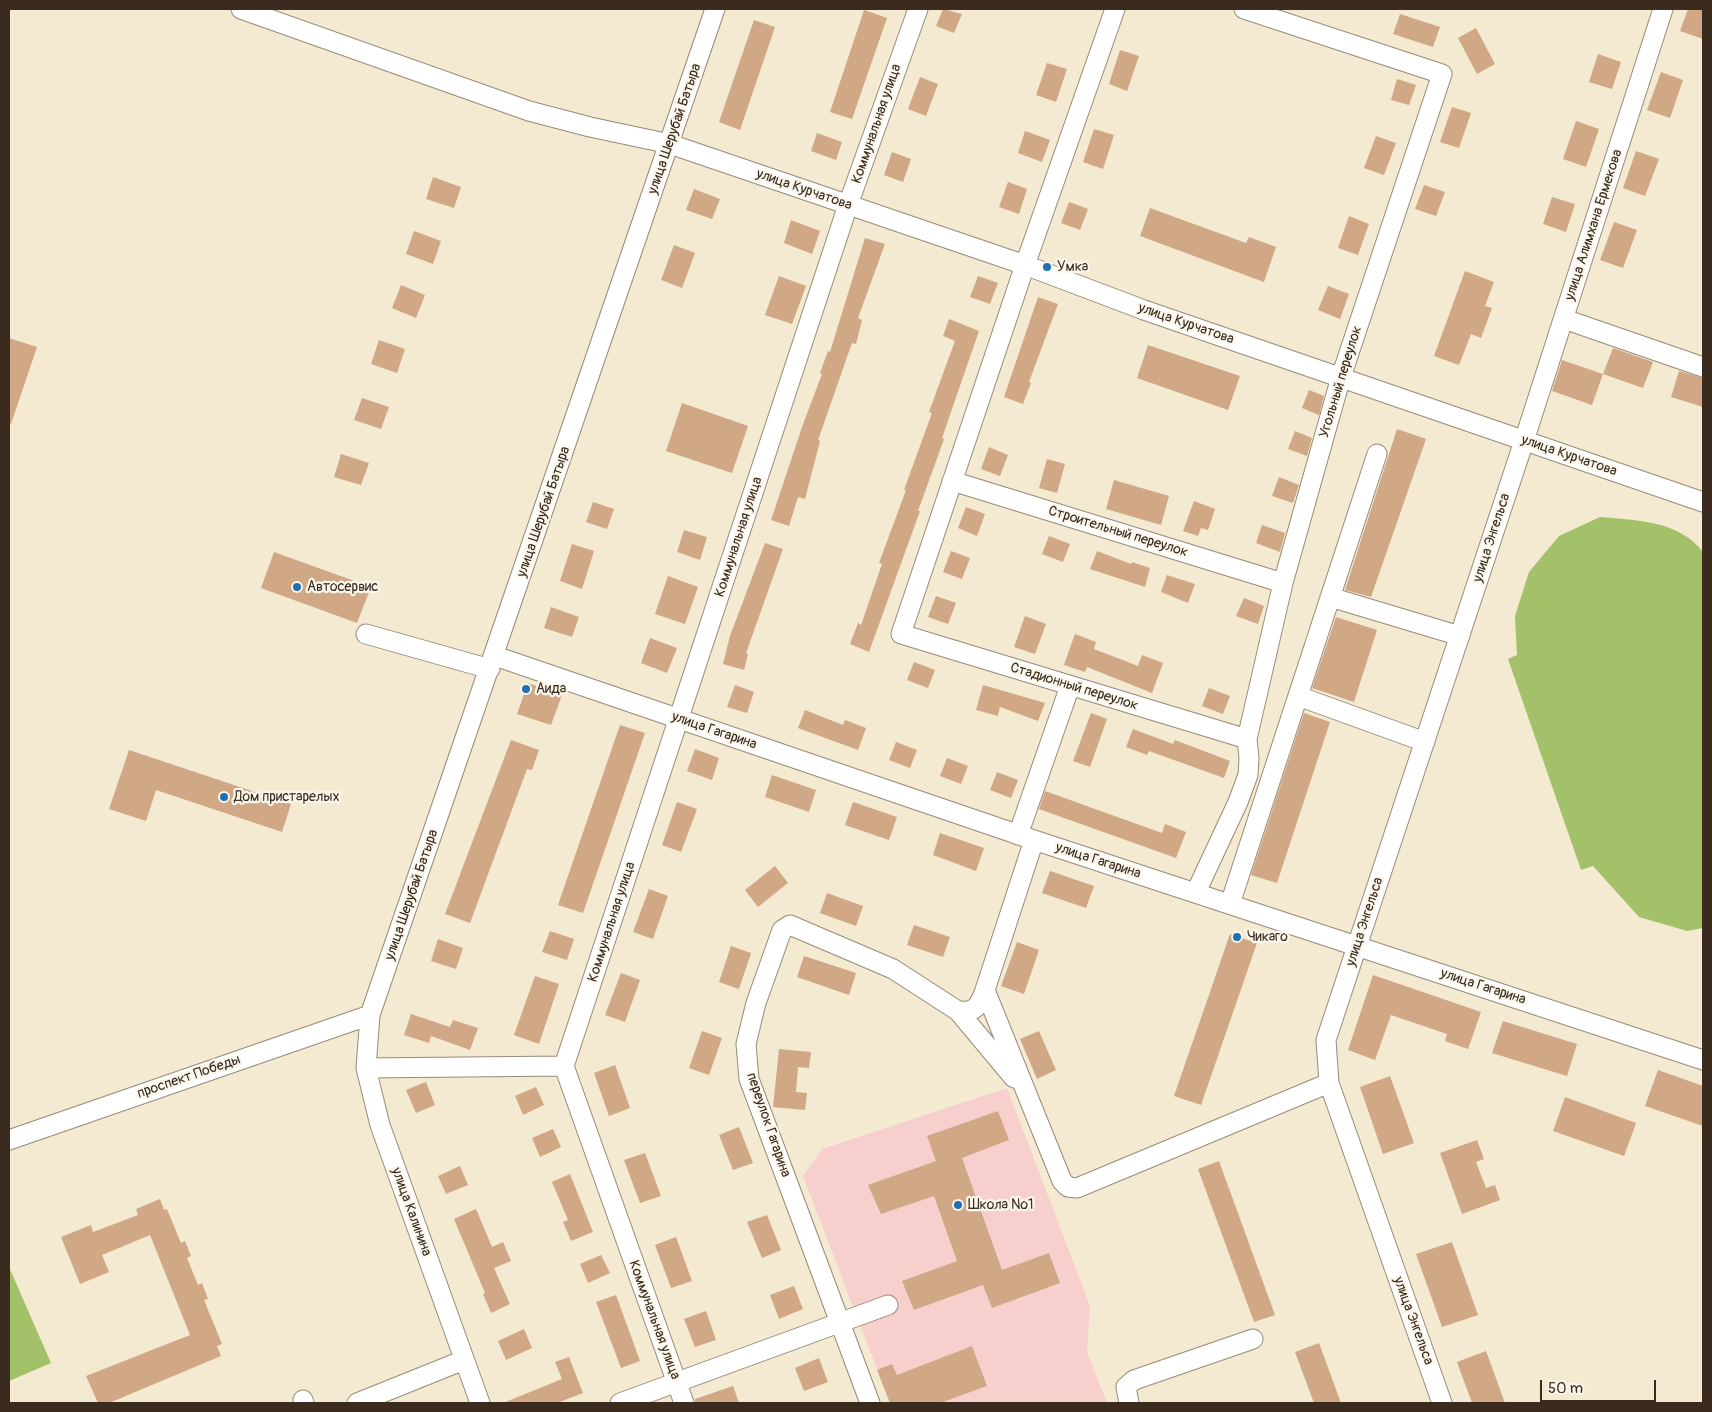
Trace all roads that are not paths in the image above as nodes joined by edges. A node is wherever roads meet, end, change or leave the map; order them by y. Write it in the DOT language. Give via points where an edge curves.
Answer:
graph roads {
  1 [pos="241,9"];
  2 [pos="715,9"];
  3 [pos="918,9"];
  4 [pos="1115,9"];
  5 [pos="1244,9"];
  6 [pos="1663,9"];
  7 [pos="670,144"];
  8 [pos="848,205"];
  9 [pos="1025,265"];
  10 [pos="1564,319"];
  11 [pos="1703,367"];
  12 [pos="1342,377"];
  13 [pos="1524,441"];
  14 [pos="1377,454"];
  15 [pos="952,481"];
  16 [pos="1703,502"];
  17 [pos="1283,584"];
  18 [pos="1330,597"];
  19 [pos="366,634"];
  20 [pos="1460,636"];
  21 [pos="492,662"];
  22 [pos="1070,686"];
  23 [pos="1298,696"];
  24 [pos="679,719"];
  25 [pos="1247,739"];
  26 [pos="1425,742"];
  27 [pos="1026,838"];
  28 [pos="1196,892"];
  29 [pos="1230,904"];
  30 [pos="1357,946"];
  31 [pos="985,990"];
  32 [pos="958,1011"];
  33 [pos="370,1015"];
  34 [pos="1703,1060"];
  35 [pos="564,1066"];
  36 [pos="366,1068"];
  37 [pos="1329,1083"];
  38 [pos="1024,1090"];
  39 [pos="9,1140"];
  40 [pos="888,1305"];
  41 [pos="841,1322"];
  42 [pos="1253,1339"];
  43 [pos="464,1360"];
  44 [pos="677,1383"];
  45 [pos="357,1403"];
  46 [pos="480,1403"];
  47 [pos="620,1403"];
  48 [pos="684,1403"];
  49 [pos="870,1403"];
  50 [pos="1129,1403"];
  51 [pos="1442,1403"];
  1 -- 7 [label="street, улица Курчатова" via="529,111"];
  2 -- 7 [label="street, улица Шерубай Батыра"];
  3 -- 8 [label="street, Коммунальная улица"];
  4 -- 9 [label="street"];
  5 -- 12 [label="street, Угольный переулок" via="1442,74"];
  6 -- 10 [label="street, улица Алимхана Ермекова"];
  7 -- 8 [label="street, улица Курчатова"];
  7 -- 21 [label="street, улица Шерубай Батыра"];
  8 -- 9 [label="street, улица Курчатова"];
  8 -- 24 [label="street, Коммунальная улица"];
  9 -- 12 [label="street, улица Курчатова" via="1144,310"];
  9 -- 15 [label="street"];
  10 -- 11 [label="street"];
  10 -- 13 [label="street, улица Алимхана Ермекова"];
  12 -- 13 [label="street, улица Курчатова"];
  12 -- 17 [label="street, Угольный переулок"];
  13 -- 16 [label="street, улица Курчатова"];
  13 -- 20 [label="street, улица Энгельса"];
  14 -- 18 [label="street"];
  15 -- 17 [label="street, Строительный переулок"];
  15 -- 22 [label="street, Стадионный переулок" via="900,634"];
  17 -- 25 [label="street, Угольный переулок"];
  18 -- 20 [label="street"];
  18 -- 23 [label="street"];
  19 -- 21 [label="street, улица Гагарина"];
  20 -- 26 [label="street, улица Энгельса"];
  21 -- 24 [label="street, улица Гагарина"];
  21 -- 33 [label="street, улица Шерубай Батыра"];
  22 -- 25 [label="street, Стадионный переулок"];
  22 -- 27 [label="street"];
  23 -- 26 [label="street"];
  23 -- 29 [label="street"];
  24 -- 27 [label="street, улица Гагарина"];
  24 -- 35 [label="street, Коммунальная улица"];
  25 -- 28 [label="street, Угольный переулок" via="1248,775"];
  26 -- 30 [label="street, улица Энгельса"];
  27 -- 28 [label="street, улица Гагарина"];
  27 -- 31 [label="street"];
  28 -- 29 [label="street, улица Гагарина"];
  29 -- 30 [label="street, улица Гагарина"];
  30 -- 34 [label="street, улица Гагарина"];
  30 -- 37 [label="street, улица Энгельса" via="1326,1040"];
  31 -- 32 [label="street" via="975,1010"];
  31 -- 38 [label="street"];
  32 -- 38 [label="street"];
  32 -- 41 [label="street, переулок Гагарина" via="893,968 790,925 785,926 756,1002 746,1044 748,1079"];
  33 -- 36 [label="street, улица Калинина"];
  33 -- 39 [label="street, проспект Победы"];
  35 -- 36 [label="street"];
  35 -- 44 [label="street, Коммунальная улица"];
  36 -- 43 [label="street, улица Калинина" via="380,1125"];
  37 -- 38 [label="street" via="1077,1188 1068,1187 1062,1181"];
  37 -- 51 [label="street, улица Энгельса"];
  40 -- 41 [label="street"];
  41 -- 44 [label="street"];
  41 -- 49 [label="street, переулок Гагарина"];
  42 -- 50 [label="street" via="1134,1380 1126,1387"];
  43 -- 45 [label="street"];
  43 -- 46 [label="street, улица Калинина"];
  44 -- 47 [label="street"];
  44 -- 48 [label="street, Коммунальная улица"];
}
